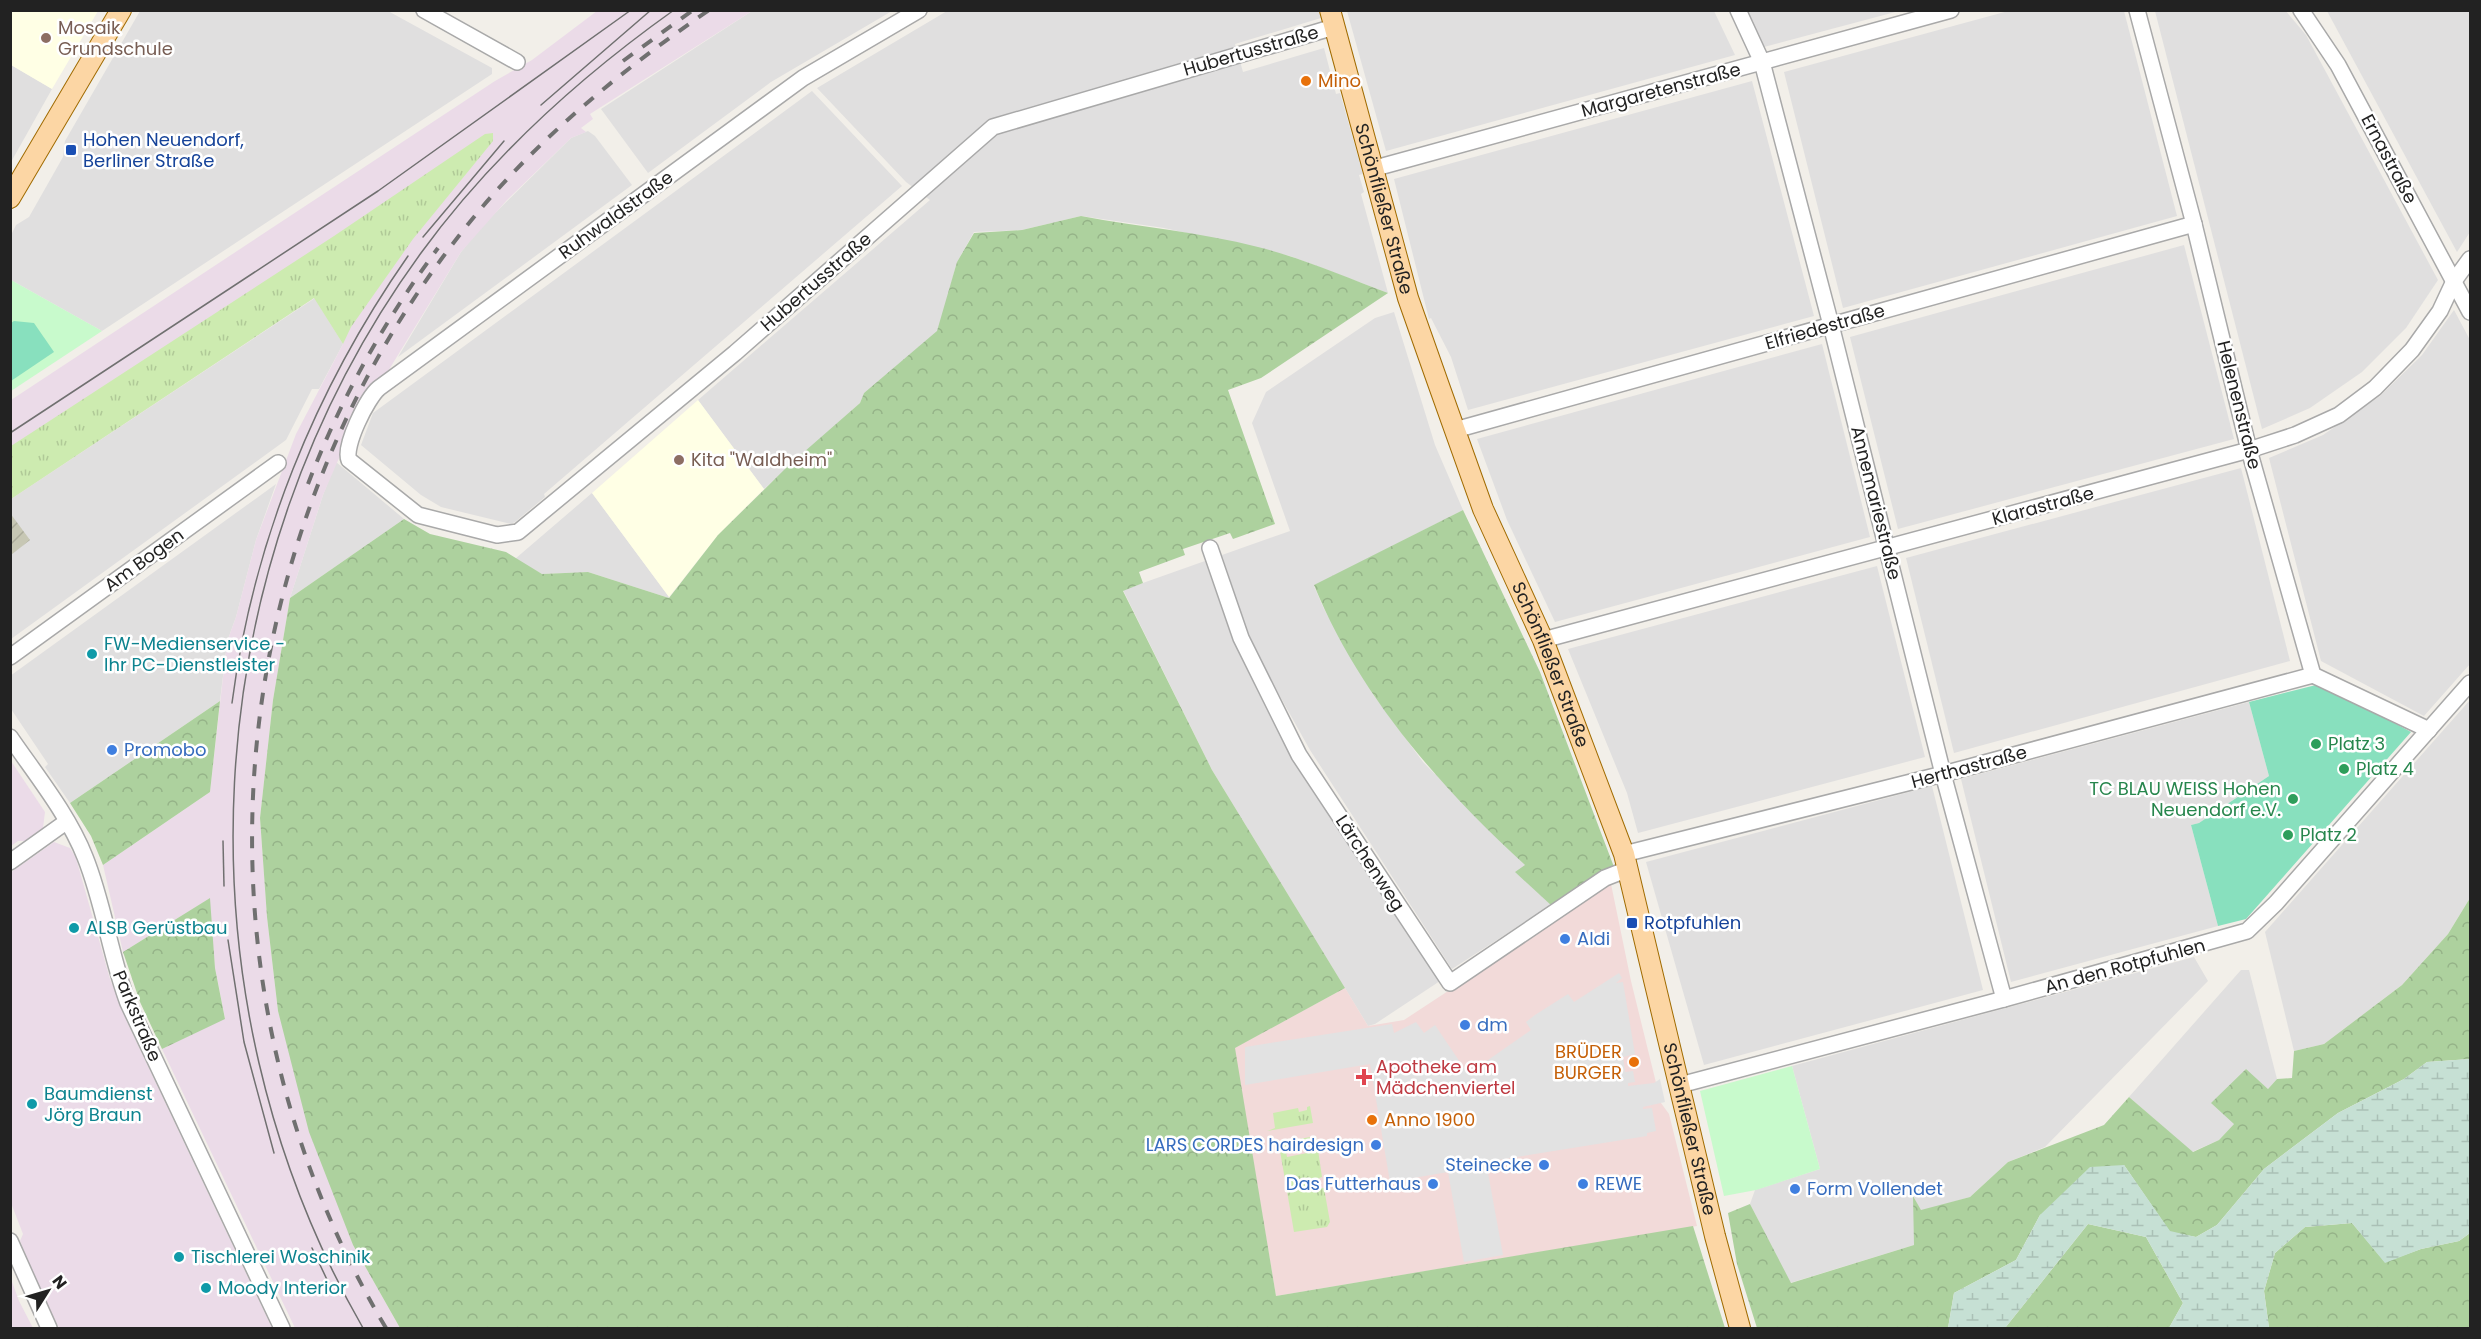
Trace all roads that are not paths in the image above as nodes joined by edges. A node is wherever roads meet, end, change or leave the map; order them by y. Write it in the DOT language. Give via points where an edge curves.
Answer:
graph roads {
  1 [pos="121,10"];
  2 [pos="424,10"];
  3 [pos="919,10"];
  4 [pos="1738,10"];
  5 [pos="1951,10"];
  6 [pos="2137,10"];
  7 [pos="2303,11"];
  8 [pos="1332,19"];
  9 [pos="517,62"];
  10 [pos="1762,62"];
  11 [pos="1372,169"];
  12 [pos="10,198"];
  13 [pos="2194,224"];
  14 [pos="2470,259"];
  15 [pos="2454,281"];
  16 [pos="2470,312"];
  17 [pos="1831,325"];
  18 [pos="1455,430"];
  19 [pos="2249,450"];
  20 [pos="347,451"];
  21 [pos="278,463"];
  22 [pos="1888,547"];
  23 [pos="1210,548"];
  24 [pos="1543,640"];
  25 [pos="10,657"];
  26 [pos="2313,675"];
  27 [pos="2470,682"];
  28 [pos="2429,730"];
  29 [pos="10,737"];
  30 [pos="1943,774"];
  31 [pos="66,822"];
  32 [pos="1626,861"];
  33 [pos="10,862"];
  34 [pos="2004,999"];
  35 [pos="1680,1085"];
  36 [pos="10,1241"];
  37 [pos="49,1329"];
  38 [pos="282,1329"];
  39 [pos="1740,1329"];
  1 -- 12 [label="main road"];
  2 -- 9 [label="street"];
  3 -- 20 [label="street, Ruhwaldstraße" via="803,78 379,388 369,398"];
  4 -- 10 [label="street, Annemariestraße"];
  5 -- 10 [label="street, Margaretenstraße"];
  6 -- 13 [label="street, Helenenstraße"];
  7 -- 15 [label="street, Ernastraße" via="2338,65"];
  8 -- 11 [label="main road, Schönfließer Straße"];
  8 -- 20 [label="street, Hubertusstraße" via="993,127 735,353 518,532 497,535 418,515 349,460"];
  10 -- 11 [label="street, Margaretenstraße"];
  10 -- 17 [label="street, Annemariestraße"];
  11 -- 18 [label="main road, Schönfließer Straße" via="1408,298"];
  13 -- 17 [label="street, Elfriedestraße"];
  13 -- 19 [label="street, Helenenstraße"];
  14 -- 15 [label="street, Klarastraße"];
  15 -- 16 [label="street, Ernastraße"];
  15 -- 19 [label="street, Klarastraße" via="2440,311 2412,350 2375,388 2339,415"];
  17 -- 18 [label="street, Elfriedestraße"];
  17 -- 22 [label="street, Annemariestraße"];
  18 -- 24 [label="main road, Schönfließer Straße" via="1495,538"];
  19 -- 22 [label="street, Klarastraße"];
  19 -- 26 [label="street, Helenenstraße"];
  21 -- 25 [label="street, Am Bogen"];
  22 -- 24 [label="street, Klarastraße"];
  22 -- 30 [label="street, Annemariestraße"];
  23 -- 32 [label="street, Lärchenweg" via="1241,638 1295,746 1450,983"];
  24 -- 32 [label="main road, Schönfließer Straße"];
  26 -- 28 [label="street"];
  26 -- 30 [label="street, Herthastraße"];
  27 -- 28 [label="street, An den Rotpfuhlen"];
  28 -- 34 [label="street, An den Rotpfuhlen" via="2247,931"];
  29 -- 31 [label="street, Parkstraße"];
  30 -- 32 [label="street, Herthastraße"];
  30 -- 34 [label="street, Annemariestraße"];
  31 -- 33 [label="street"];
  31 -- 38 [label="street, Parkstraße" via="89,868 128,1003"];
  32 -- 35 [label="main road, Schönfließer Straße"];
  34 -- 35 [label="street, An den Rotpfuhlen"];
  35 -- 39 [label="main road, Schönfließer Straße"];
  36 -- 37 [label="street"];
}
